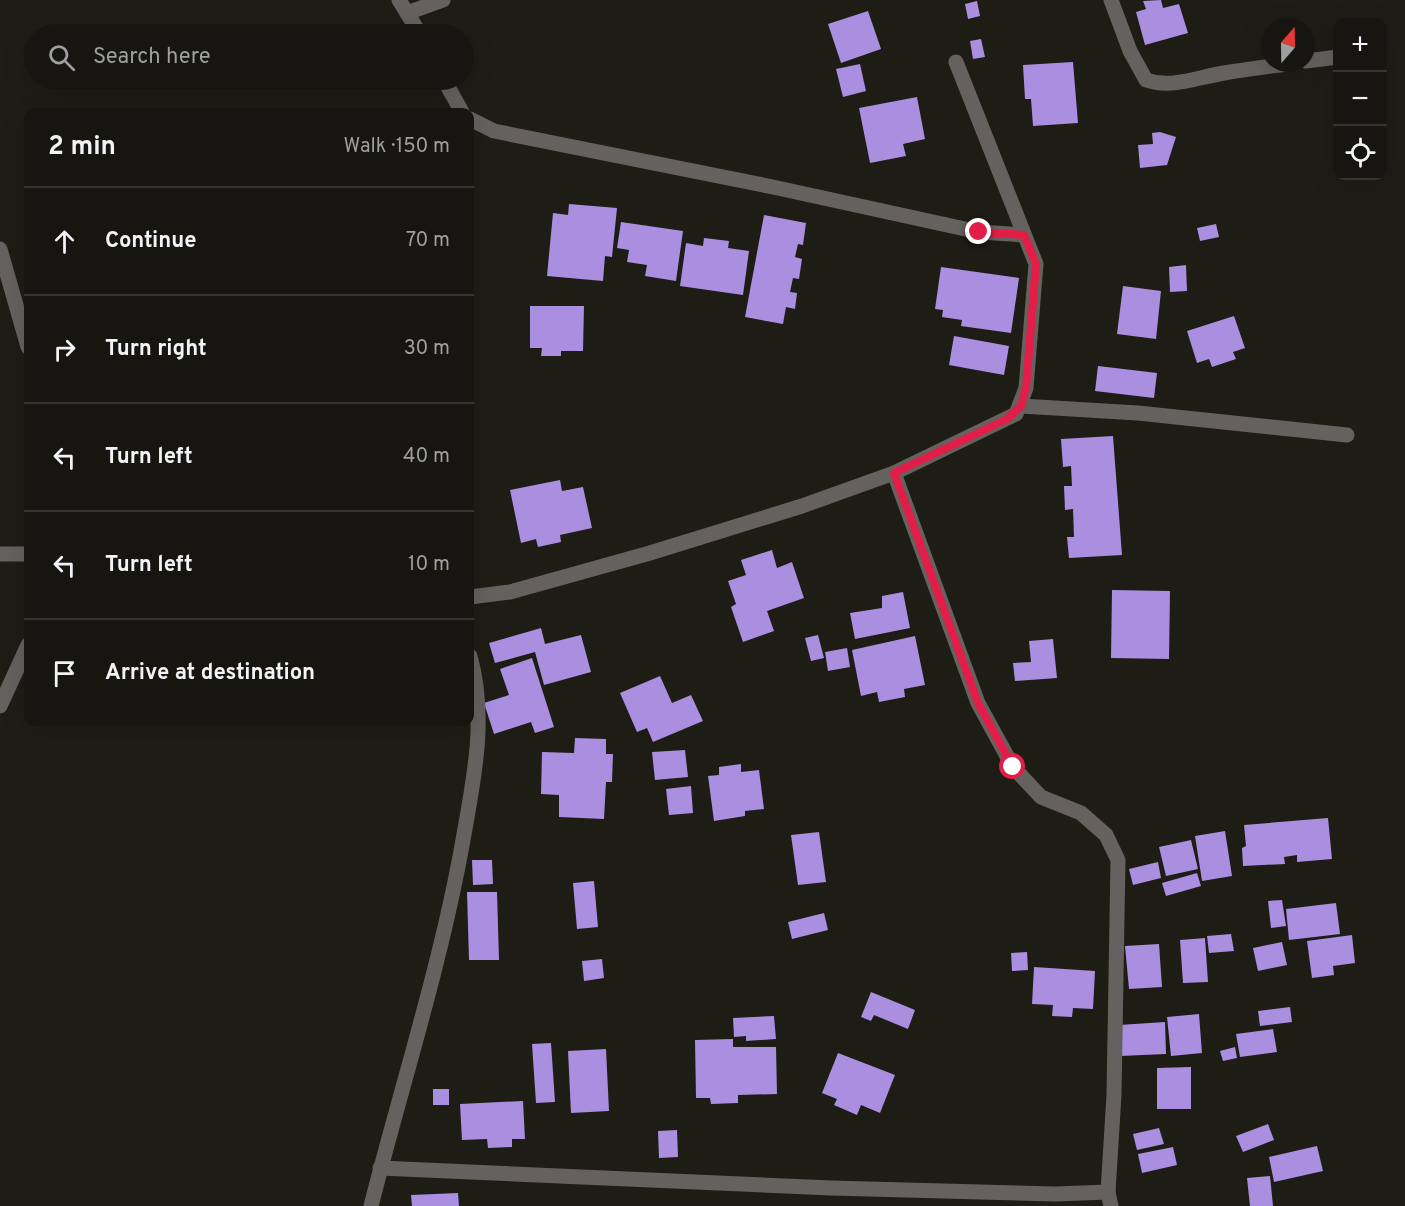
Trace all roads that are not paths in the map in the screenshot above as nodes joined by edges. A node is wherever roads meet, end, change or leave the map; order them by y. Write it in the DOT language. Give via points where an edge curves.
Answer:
graph roads {
  1 [pos="443,0"];
  2 [pos="1111,0"];
  3 [pos="403,7"];
  4 [pos="414,24"];
  5 [pos="1333,58"];
  6 [pos="1315,61"];
  7 [pos="956,62"];
  8 [pos="1261,68"];
  9 [pos="450,90"];
  10 [pos="460,108"];
  11 [pos="474,120"];
  12 [pos="1024,235"];
  13 [pos="0,249"];
  14 [pos="24,333"];
  15 [pos="1021,406"];
  16 [pos="1347,435"];
  17 [pos="894,473"];
  18 [pos="0,554"];
  19 [pos="24,554"];
  20 [pos="474,596"];
  21 [pos="24,654"];
  22 [pos="474,672"];
  23 [pos="0,706"];
  24 [pos="380,1168"];
  25 [pos="1109,1199"];
  26 [pos="371,1206"];
  1 -- 3 [label="street"];
  2 -- 8 [label="street" via="1146,80 1172,84"];
  3 -- 4 [label="street"];
  5 -- 6 [label="street"];
  7 -- 12 [label="street"];
  9 -- 10 [label="street"];
  11 -- 12 [label="street" via="494,131 979,232"];
  12 -- 15 [label="street" via="1036,264 1026,388"];
  13 -- 14 [label="street"];
  15 -- 16 [label="street" via="1138,413"];
  15 -- 17 [label="street" via="1007,419"];
  17 -- 20 [label="street" via="650,553 510,592"];
  17 -- 25 [label="street" via="978,703 1013,767 1041,797 1081,813 1106,835 1118,861"];
  18 -- 19 [label="street"];
  21 -- 23 [label="street"];
  22 -- 24 [label="street" via="478,757 452,900"];
  24 -- 25 [label="street" via="1043,1193"];
  24 -- 26 [label="street"];
}
